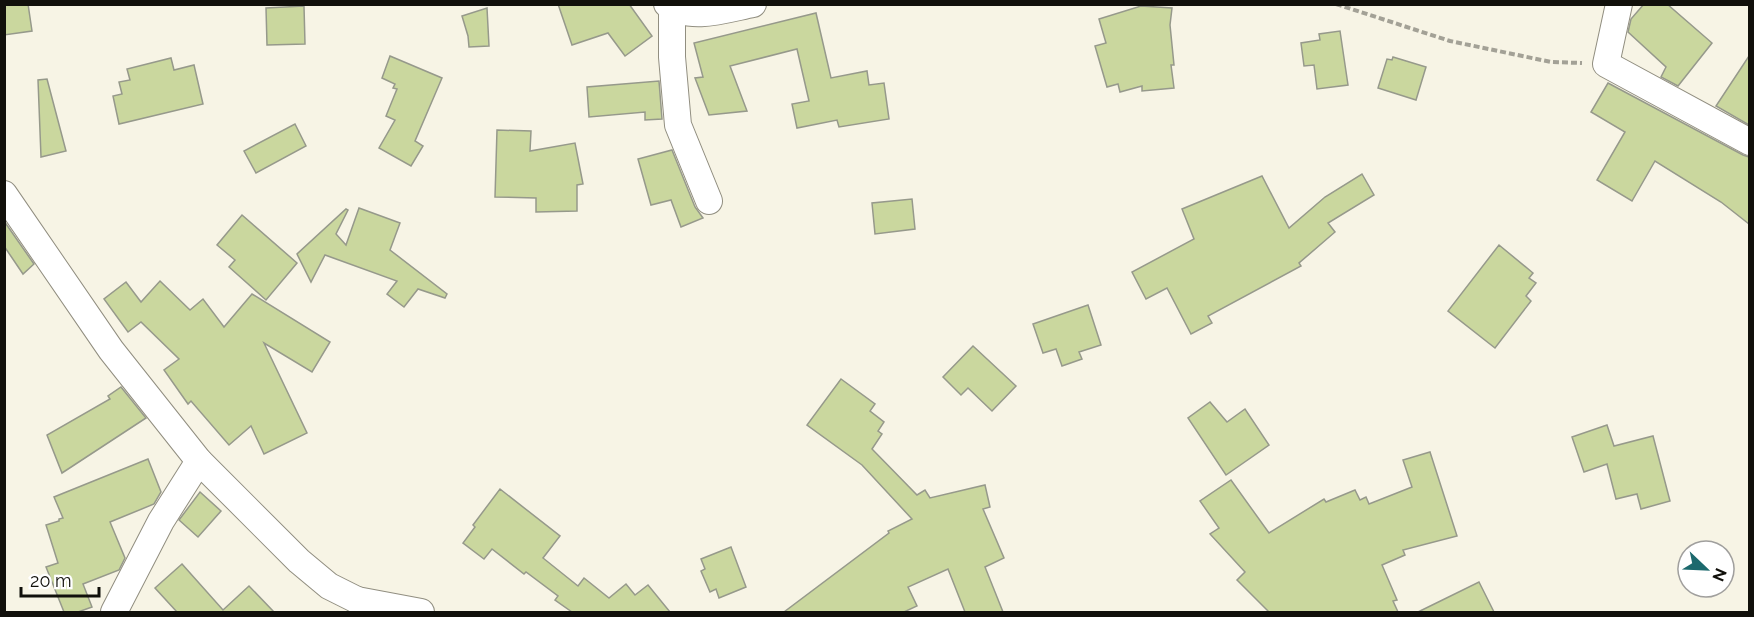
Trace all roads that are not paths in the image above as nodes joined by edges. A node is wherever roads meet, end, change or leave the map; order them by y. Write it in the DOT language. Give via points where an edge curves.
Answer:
graph roads {
  1 [pos="753,4"];
  2 [pos="1619,4"];
  3 [pos="670,6"];
  4 [pos="1749,142"];
  5 [pos="4,194"];
  6 [pos="709,201"];
  7 [pos="199,461"];
  8 [pos="363,606"];
  9 [pos="114,612"];
  10 [pos="421,612"];
  1 -- 3 [label="street" via="691,14"];
  2 -- 4 [label="street" via="1606,64"];
  3 -- 6 [label="street" via="678,125"];
  5 -- 7 [label="street" via="111,350"];
  7 -- 8 [label="street" via="299,561"];
  7 -- 9 [label="street" via="161,521"];
  8 -- 10 [label="street"];
}
